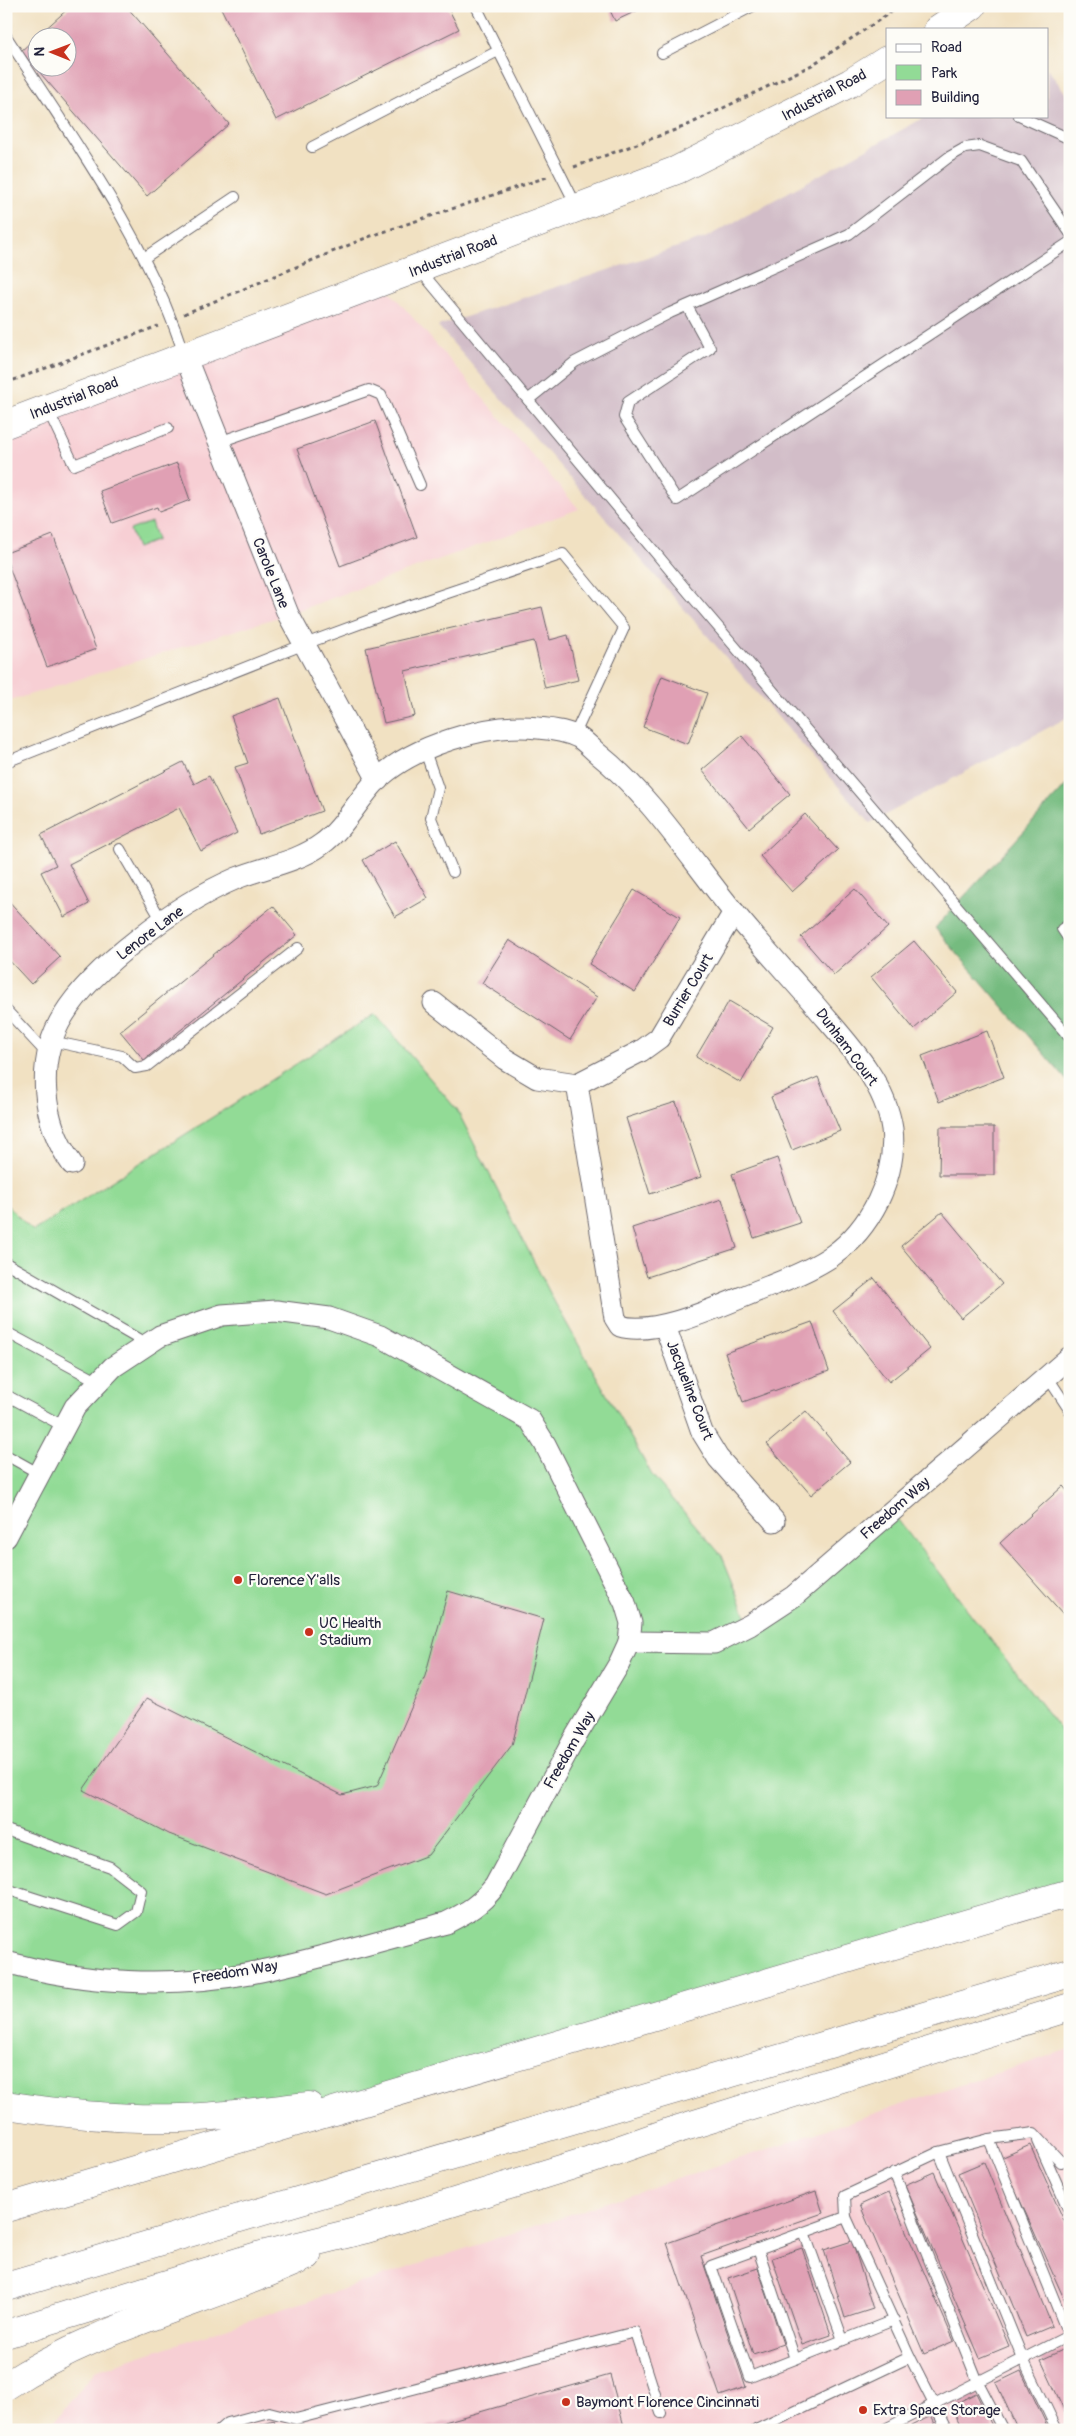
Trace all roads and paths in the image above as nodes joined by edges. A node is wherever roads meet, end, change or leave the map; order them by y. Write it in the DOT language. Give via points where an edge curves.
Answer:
graph roads {
  1 [pos="476,6"];
  2 [pos="753,6"];
  3 [pos="900,6"];
  4 [pos="972,6"];
  5 [pos="945,24"];
  6 [pos="6,36"];
  7 [pos="498,51"];
  8 [pos="662,53"];
  9 [pos="886,61"];
  10 [pos="1023,118"];
  11 [pos="1070,140"];
  12 [pos="312,147"];
  13 [pos="584,163"];
  14 [pos="526,185"];
  15 [pos="235,197"];
  16 [pos="578,209"];
  17 [pos="1070,234"];
  18 [pos="1070,242"];
  19 [pos="144,258"];
  20 [pos="418,268"];
  21 [pos="687,306"];
  22 [pos="189,312"];
  23 [pos="143,332"];
  24 [pos="185,356"];
  25 [pos="6,383"];
  26 [pos="528,400"];
  27 [pos="48,409"];
  28 [pos="6,424"];
  29 [pos="168,428"];
  30 [pos="219,442"];
  31 [pos="420,485"];
  32 [pos="305,644"];
  33 [pos="574,736"];
  34 [pos="424,751"];
  35 [pos="6,762"];
  36 [pos="378,780"];
  37 [pos="120,849"];
  38 [pos="453,872"];
  39 [pos="734,912"];
  40 [pos="162,920"];
  41 [pos="1070,924"];
  42 [pos="1070,941"];
  43 [pos="298,948"];
  44 [pos="434,1003"];
  45 [pos="6,1010"];
  46 [pos="1070,1020"];
  47 [pos="1060,1026"];
  48 [pos="1070,1038"];
  49 [pos="50,1049"];
  50 [pos="577,1084"];
  51 [pos="72,1164"];
  52 [pos="6,1263"];
  53 [pos="665,1326"];
  54 [pos="6,1332"];
  55 [pos="147,1344"];
  56 [pos="1070,1357"];
  57 [pos="1046,1376"];
  58 [pos="99,1382"];
  59 [pos="6,1395"];
  60 [pos="1070,1411"];
  61 [pos="65,1427"];
  62 [pos="6,1454"];
  63 [pos="40,1474"];
  64 [pos="774,1522"];
  65 [pos="8,1530"];
  66 [pos="629,1642"];
  67 [pos="6,1830"];
  68 [pos="6,1889"];
  69 [pos="1070,1893"];
  70 [pos="6,1962"];
  71 [pos="1070,1973"];
  72 [pos="1070,2007"];
  73 [pos="373,2100"];
  74 [pos="6,2105"];
  75 [pos="1034,2133"];
  76 [pos="989,2139"];
  77 [pos="939,2152"];
  78 [pos="1070,2159"];
  79 [pos="894,2172"];
  80 [pos="6,2208"];
  81 [pos="1070,2213"];
  82 [pos="846,2217"];
  83 [pos="367,2229"];
  84 [pos="804,2232"];
  85 [pos="758,2249"];
  86 [pos="6,2287"];
  87 [pos="894,2320"];
  88 [pos="6,2334"];
  89 [pos="1069,2337"];
  90 [pos="843,2340"];
  91 [pos="910,2357"];
  92 [pos="795,2359"];
  93 [pos="1023,2359"];
  94 [pos="978,2382"];
  95 [pos="6,2386"];
  96 [pos="934,2404"];
  97 [pos="661,2413"];
  98 [pos="889,2429"];
  99 [pos="220,2430"];
  100 [pos="756,2430"];
  101 [pos="947,2430"];
  102 [pos="1002,2430"];
  103 [pos="1057,2430"];
  1 -- 7 [label="lane"];
  2 -- 8 [label="lane"];
  3 -- 13 [label="path" via="812,65 686,126"];
  4 -- 5 [label="main road"];
  6 -- 19 [label="lane" via="88,163"];
  7 -- 12 [label="lane"];
  7 -- 16 [label="lane"];
  9 -- 16 [label="main road, Industrial Road" via="850,83 676,170"];
  10 -- 11 [label="lane"];
  14 -- 22 [label="path" via="368,236"];
  15 -- 19 [label="lane"];
  16 -- 20 [label="main road, Industrial Road"];
  17 -- 21 [label="lane" via="1021,161 980,146 965,148 849,234"];
  18 -- 21 [label="lane" via="677,500 624,417 628,402 710,348"];
  19 -- 24 [label="lane" via="173,319"];
  20 -- 24 [label="main road, Industrial Road"];
  20 -- 26 [label="lane"];
  21 -- 26 [label="lane" via="575,362"];
  23 -- 25 [label="path"];
  24 -- 27 [label="main road, Industrial Road"];
  24 -- 30 [label="street, Carole Lane"];
  26 -- 47 [label="lane"];
  27 -- 28 [label="main road, Industrial Road"];
  27 -- 29 [label="lane" via="74,465"];
  30 -- 31 [label="lane" via="369,390 381,395"];
  30 -- 32 [label="street, Carole Lane" via="288,614"];
  32 -- 33 [label="lane" via="563,554 624,628"];
  32 -- 35 [label="lane"];
  32 -- 36 [label="street, Carole Lane"];
  33 -- 34 [label="street, Dunham Court" via="536,727 475,731"];
  33 -- 39 [label="street, Dunham Court" via="624,774"];
  34 -- 36 [label="street, Dunham Court" via="405,759"];
  34 -- 38 [label="lane" via="438,788 431,818"];
  36 -- 40 [label="street, Lenore Lane" via="321,845 235,879"];
  37 -- 40 [label="lane"];
  39 -- 50 [label="street, Burrier Court" via="659,1038 641,1051"];
  39 -- 53 [label="street, Dunham Court" via="847,1042 875,1081 893,1132 892,1158 886,1185 873,1211 832,1258 804,1273"];
  40 -- 49 [label="street, Lenore Lane" via="97,975 64,1014"];
  41 -- 42 [label="lane" via="1062,929"];
  43 -- 49 [label="lane" via="146,1066 136,1068 122,1056"];
  44 -- 50 [label="street" via="505,1059 537,1078"];
  45 -- 49 [label="lane"];
  46 -- 47 [label="lane"];
  47 -- 48 [label="lane"];
  49 -- 51 [label="street, Lenore Lane" via="45,1092 50,1120 61,1149"];
  50 -- 53 [label="street, Dunham Court" via="615,1318 620,1326 634,1330"];
  52 -- 55 [label="lane"];
  53 -- 64 [label="street, Jacqueline Court" via="702,1432 718,1458"];
  54 -- 58 [label="lane"];
  55 -- 58 [label="street" via="113,1367"];
  55 -- 66 [label="street" via="160,1336 222,1315 276,1311 329,1318 380,1336 530,1420 625,1603 630,1623"];
  56 -- 57 [label="street, Freedom Way"];
  57 -- 60 [label="lane"];
  57 -- 66 [label="street, Freedom Way" via="794,1596 750,1625 714,1643"];
  58 -- 61 [label="street" via="76,1407"];
  59 -- 61 [label="lane"];
  61 -- 63 [label="street"];
  62 -- 63 [label="lane"];
  63 -- 65 [label="street"];
  66 -- 70 [label="street, Freedom Way" via="620,1664 573,1741 495,1886 480,1904 461,1916 446,1923 250,1973 193,1979 86,1978 44,1973"];
  67 -- 68 [label="lane" via="110,1867 142,1891 136,1912 118,1925"];
  69 -- 73 [label="main road"];
  71 -- 86 [label="main road"];
  72 -- 83 [label="main road"];
  73 -- 74 [label="main road" via="181,2118 94,2116"];
  73 -- 80 [label="main road"];
  75 -- 76 [label="lane"];
  75 -- 78 [label="lane" via="1061,2162"];
  75 -- 81 [label="lane"];
  76 -- 77 [label="lane"];
  76 -- 89 [label="lane"];
  77 -- 79 [label="lane"];
  77 -- 93 [label="lane"];
  79 -- 82 [label="lane" via="846,2196"];
  79 -- 94 [label="lane"];
  82 -- 84 [label="lane"];
  82 -- 87 [label="lane"];
  83 -- 88 [label="main road" via="257,2256"];
  83 -- 95 [label="main road" via="261,2278 117,2329 39,2364"];
  84 -- 85 [label="lane"];
  84 -- 90 [label="lane"];
  85 -- 92 [label="lane"];
  85 -- 92 [label="lane" via="711,2266 750,2377"];
  87 -- 90 [label="lane"];
  87 -- 91 [label="lane"];
  89 -- 93 [label="lane"];
  90 -- 92 [label="lane"];
  91 -- 96 [label="lane"];
  91 -- 100 [label="lane"];
  93 -- 94 [label="lane"];
  93 -- 103 [label="lane"];
  94 -- 96 [label="lane"];
  94 -- 102 [label="lane"];
  96 -- 98 [label="lane"];
  96 -- 101 [label="lane"];
  97 -- 99 [label="lane" via="635,2332 296,2419 269,2412 228,2424"];
}
